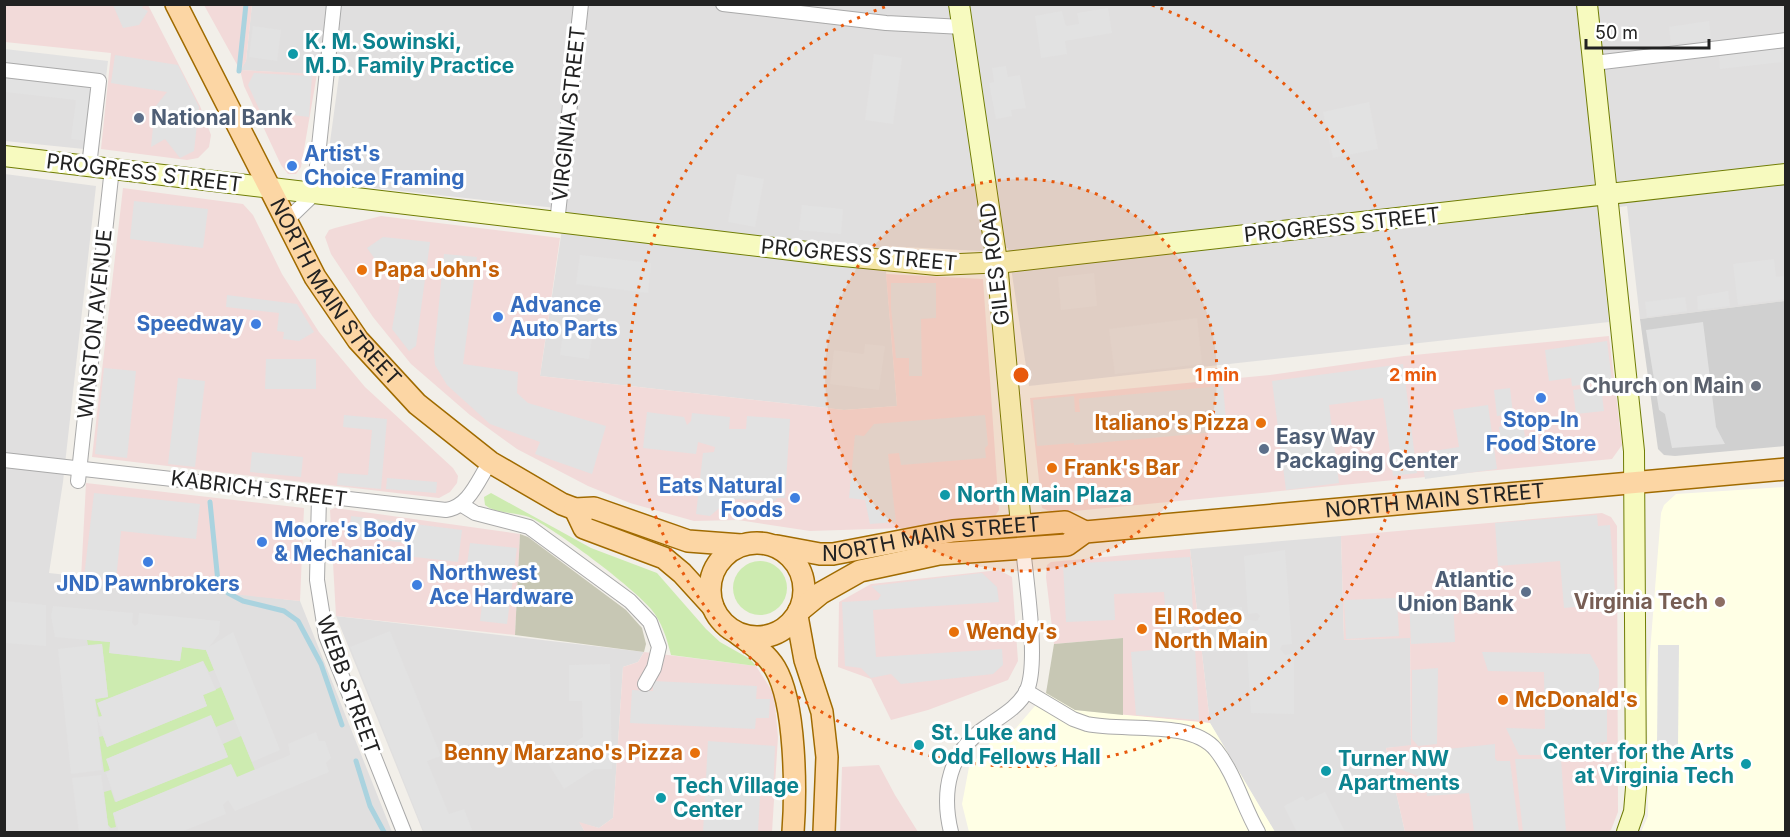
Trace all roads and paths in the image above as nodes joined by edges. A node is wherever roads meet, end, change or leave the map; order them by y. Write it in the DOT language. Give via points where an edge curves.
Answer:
graph roads {
  1 [pos="176,4"];
  2 [pos="334,4"];
  3 [pos="581,4"];
  4 [pos="723,4"];
  5 [pos="959,4"];
  6 [pos="1587,4"];
  7 [pos="963,27"];
  8 [pos="1785,40"];
  9 [pos="1594,63"];
  10 [pos="4,70"];
  11 [pos="4,156"];
  12 [pos="89,166"];
  13 [pos="112,168"];
  14 [pos="1785,174"];
  15 [pos="269,188"];
  16 [pos="314,194"];
  17 [pos="1608,195"];
  18 [pos="285,221"];
  19 [pos="557,223"];
  20 [pos="997,262"];
  21 [pos="4,460"];
  22 [pos="490,462"];
  23 [pos="1785,468"];
  24 [pos="79,475"];
  25 [pos="1634,483"];
  26 [pos="319,496"];
  27 [pos="462,504"];
  28 [pos="575,510"];
  29 [pos="1021,525"];
  30 [pos="1085,532"];
  31 [pos="741,545"];
  32 [pos="777,546"];
  33 [pos="1023,548"];
  34 [pos="985,550"];
  35 [pos="713,607"];
  36 [pos="798,614"];
  37 [pos="732,630"];
  38 [pos="645,684"];
  39 [pos="1026,692"];
  40 [pos="404,832"];
  41 [pos="793,832"];
  42 [pos="824,832"];
  43 [pos="951,832"];
  44 [pos="1258,832"];
  45 [pos="1627,832"];
  1 -- 15 [label="main road, NORTH MAIN STREET"];
  2 -- 16 [label="street"];
  3 -- 19 [label="street, VIRGINIA STREET"];
  4 -- 7 [label="street" via="886,23"];
  5 -- 7 [label="street, GILES ROAD"];
  6 -- 9 [label="street"];
  7 -- 20 [label="street, GILES ROAD"];
  8 -- 9 [label="street"];
  9 -- 17 [label="street"];
  10 -- 12 [label="street" via="99,81"];
  11 -- 12 [label="street, PROGRESS STREET"];
  12 -- 13 [label="street, PROGRESS STREET"];
  13 -- 15 [label="street, PROGRESS STREET"];
  13 -- 24 [label="street, WINSTON AVENUE"];
  14 -- 17 [label="street, PROGRESS STREET"];
  15 -- 16 [label="street, PROGRESS STREET"];
  15 -- 18 [label="main road, NORTH MAIN STREET"];
  16 -- 18 [label="street"];
  16 -- 19 [label="street, PROGRESS STREET"];
  17 -- 20 [label="street, PROGRESS STREET"];
  17 -- 25 [label="street"];
  18 -- 22 [label="main road, NORTH MAIN STREET" via="335,309 369,353 433,419"];
  19 -- 20 [label="street, PROGRESS STREET" via="938,265"];
  20 -- 29 [label="street, GILES ROAD"];
  21 -- 24 [label="street, KABRICH STREET"];
  22 -- 27 [label="street"];
  22 -- 28 [label="main road, NORTH MAIN STREET"];
  23 -- 25 [label="main road, NORTH MAIN STREET"];
  24 -- 26 [label="street, KABRICH STREET"];
  25 -- 30 [label="main road, NORTH MAIN STREET"];
  25 -- 45 [label="street" via="1636,788"];
  26 -- 27 [label="street, KABRICH STREET" via="446,510"];
  26 -- 40 [label="street, WEBB STREET" via="317,580 326,636"];
  27 -- 38 [label="street" via="476,513 529,527 630,601 650,622 659,647"];
  28 -- 31 [label="main road, NORTH MAIN STREET" via="594,508 700,543"];
  28 -- 35 [label="main road, NORTH MAIN STREET" via="584,528 664,558"];
  29 -- 30 [label="main road, NORTH MAIN STREET" via="1065,522"];
  29 -- 32 [label="main road, NORTH MAIN STREET" via="953,531 833,554"];
  29 -- 34 [label="main road" via="1015,534"];
  30 -- 33 [label="main road, NORTH MAIN STREET" via="1067,545"];
  31 -- 32 [label="main road" via="760,542"];
  31 -- 35 [label="main road" via="725,555 712,576"];
  32 -- 36 [label="main road" via="798,565 803,578 805,594"];
  33 -- 34 [label="main road, NORTH MAIN STREET"];
  33 -- 39 [label="street" via="1031,649"];
  34 -- 36 [label="main road, NORTH MAIN STREET" via="939,554 860,571 821,593"];
  35 -- 37 [label="main road"];
  36 -- 37 [label="main road" via="783,630 764,637"];
  36 -- 42 [label="main road" via="805,660 822,712 827,757"];
  37 -- 41 [label="main road" via="771,661 784,688 792,760"];
  39 -- 43 [label="street" via="1003,716 970,740 951,770 946,796"];
  39 -- 44 [label="street" via="1087,724 1182,732 1203,739 1218,752"];
}
